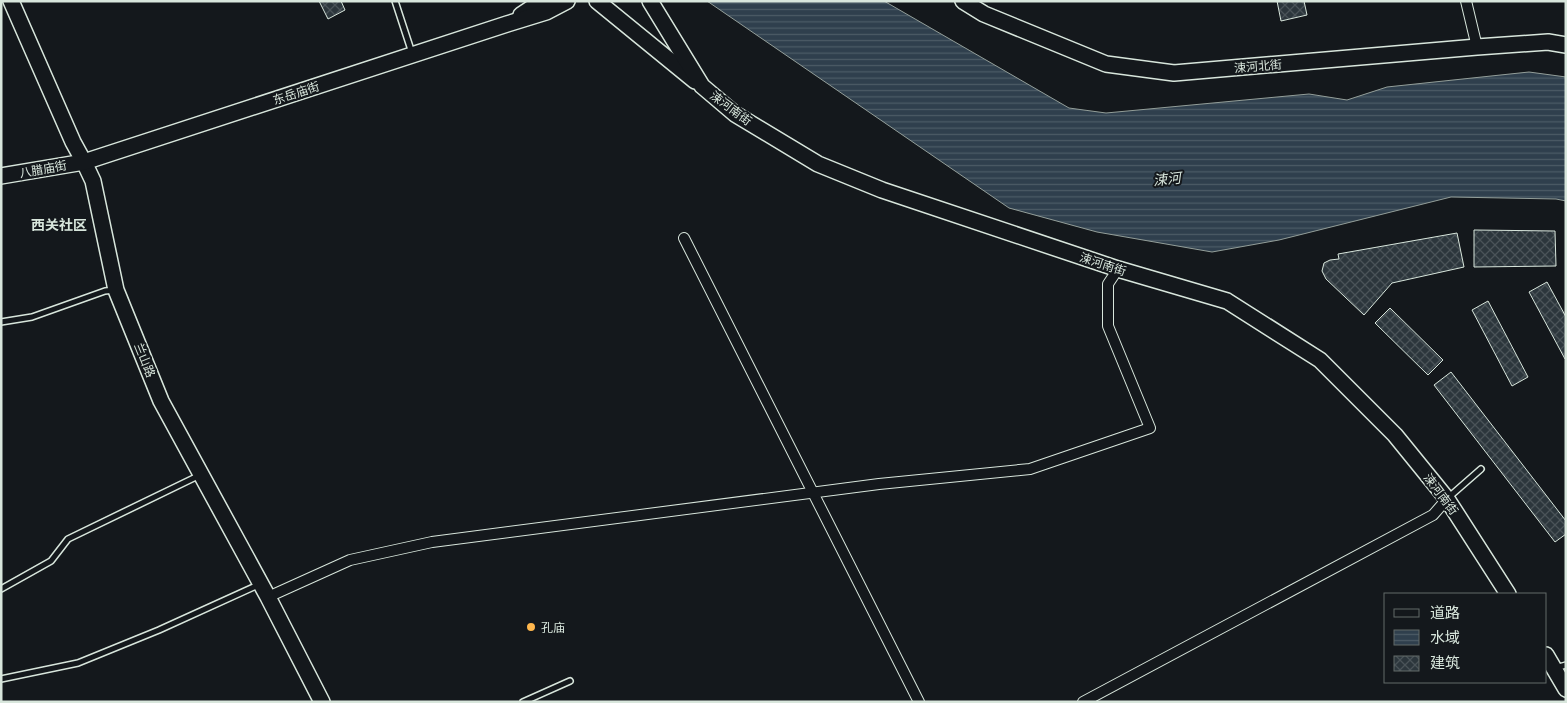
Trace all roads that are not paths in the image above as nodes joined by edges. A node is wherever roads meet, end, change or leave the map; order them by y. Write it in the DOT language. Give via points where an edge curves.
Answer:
graph roads {
  1 [pos="11,1"];
  2 [pos="395,1"];
  3 [pos="542,1"];
  4 [pos="567,1"];
  5 [pos="597,1"];
  6 [pos="610,1"];
  7 [pos="650,1"];
  8 [pos="963,1"];
  9 [pos="1466,1"];
  10 [pos="507,24"];
  11 [pos="665,24"];
  12 [pos="1566,44"];
  13 [pos="1477,47"];
  14 [pos="413,55"];
  15 [pos="735,114"];
  16 [pos="84,162"];
  17 [pos="1,176"];
  18 [pos="684,238"];
  19 [pos="1118,269"];
  20 [pos="116,290"];
  21 [pos="1,322"];
  22 [pos="1481,469"];
  23 [pos="201,474"];
  24 [pos="813,493"];
  25 [pos="1446,499"];
  26 [pos="1,589"];
  27 [pos="265,590"];
  28 [pos="1507,593"];
  29 [pos="1547,656"];
  30 [pos="1560,666"];
  31 [pos="1,679"];
  32 [pos="570,681"];
  33 [pos="1566,689"];
  34 [pos="322,702"];
  35 [pos="523,702"];
  36 [pos="919,702"];
  37 [pos="1083,702"];
  1 -- 16 [label="main road, 兰山路"];
  2 -- 14 [label="lane"];
  3 -- 10 [label="main road, 东岳庙街"];
  4 -- 10 [label="main road, 东岳庙街" via="546,12"];
  5 -- 15 [label="main road"];
  6 -- 11 [label="main road" via="652,39 660,36"];
  7 -- 11 [label="main road, 涑河南街"];
  8 -- 13 [label="main road, 涑河北街" via="984,14 1106,64 1174,73"];
  9 -- 13 [label="street"];
  10 -- 14 [label="main road, 东岳庙街"];
  11 -- 15 [label="main road, 涑河南街" via="702,86"];
  12 -- 13 [label="main road, 涑河北街" via="1548,42"];
  14 -- 16 [label="main road, 东岳庙街"];
  15 -- 19 [label="main road, 涑河南街" via="818,164 872,186"];
  16 -- 17 [label="main road, 八腊庙街"];
  16 -- 20 [label="main road, 兰山路" via="93,181"];
  18 -- 24 [label="street"];
  19 -- 24 [label="street" via="1108,284 1108,326 1150,428 1030,469"];
  19 -- 25 [label="main road, 涑河南街" via="1227,301 1320,360 1395,435"];
  20 -- 21 [label="lane" via="32,317"];
  20 -- 23 [label="main road, 兰山路" via="161,401"];
  22 -- 25 [label="lane"];
  23 -- 26 [label="lane" via="68,539 51,561"];
  23 -- 27 [label="main road, 兰山路"];
  24 -- 27 [label="street" via="432,542 350,560"];
  24 -- 36 [label="street"];
  25 -- 28 [label="main road, 涑河南街"];
  25 -- 37 [label="street" via="1433,515"];
  27 -- 31 [label="lane" via="78,664"];
  27 -- 34 [label="main road, 兰山路"];
  29 -- 30 [label="main road"];
  30 -- 33 [label="main road"];
  32 -- 35 [label="lane"];
}
